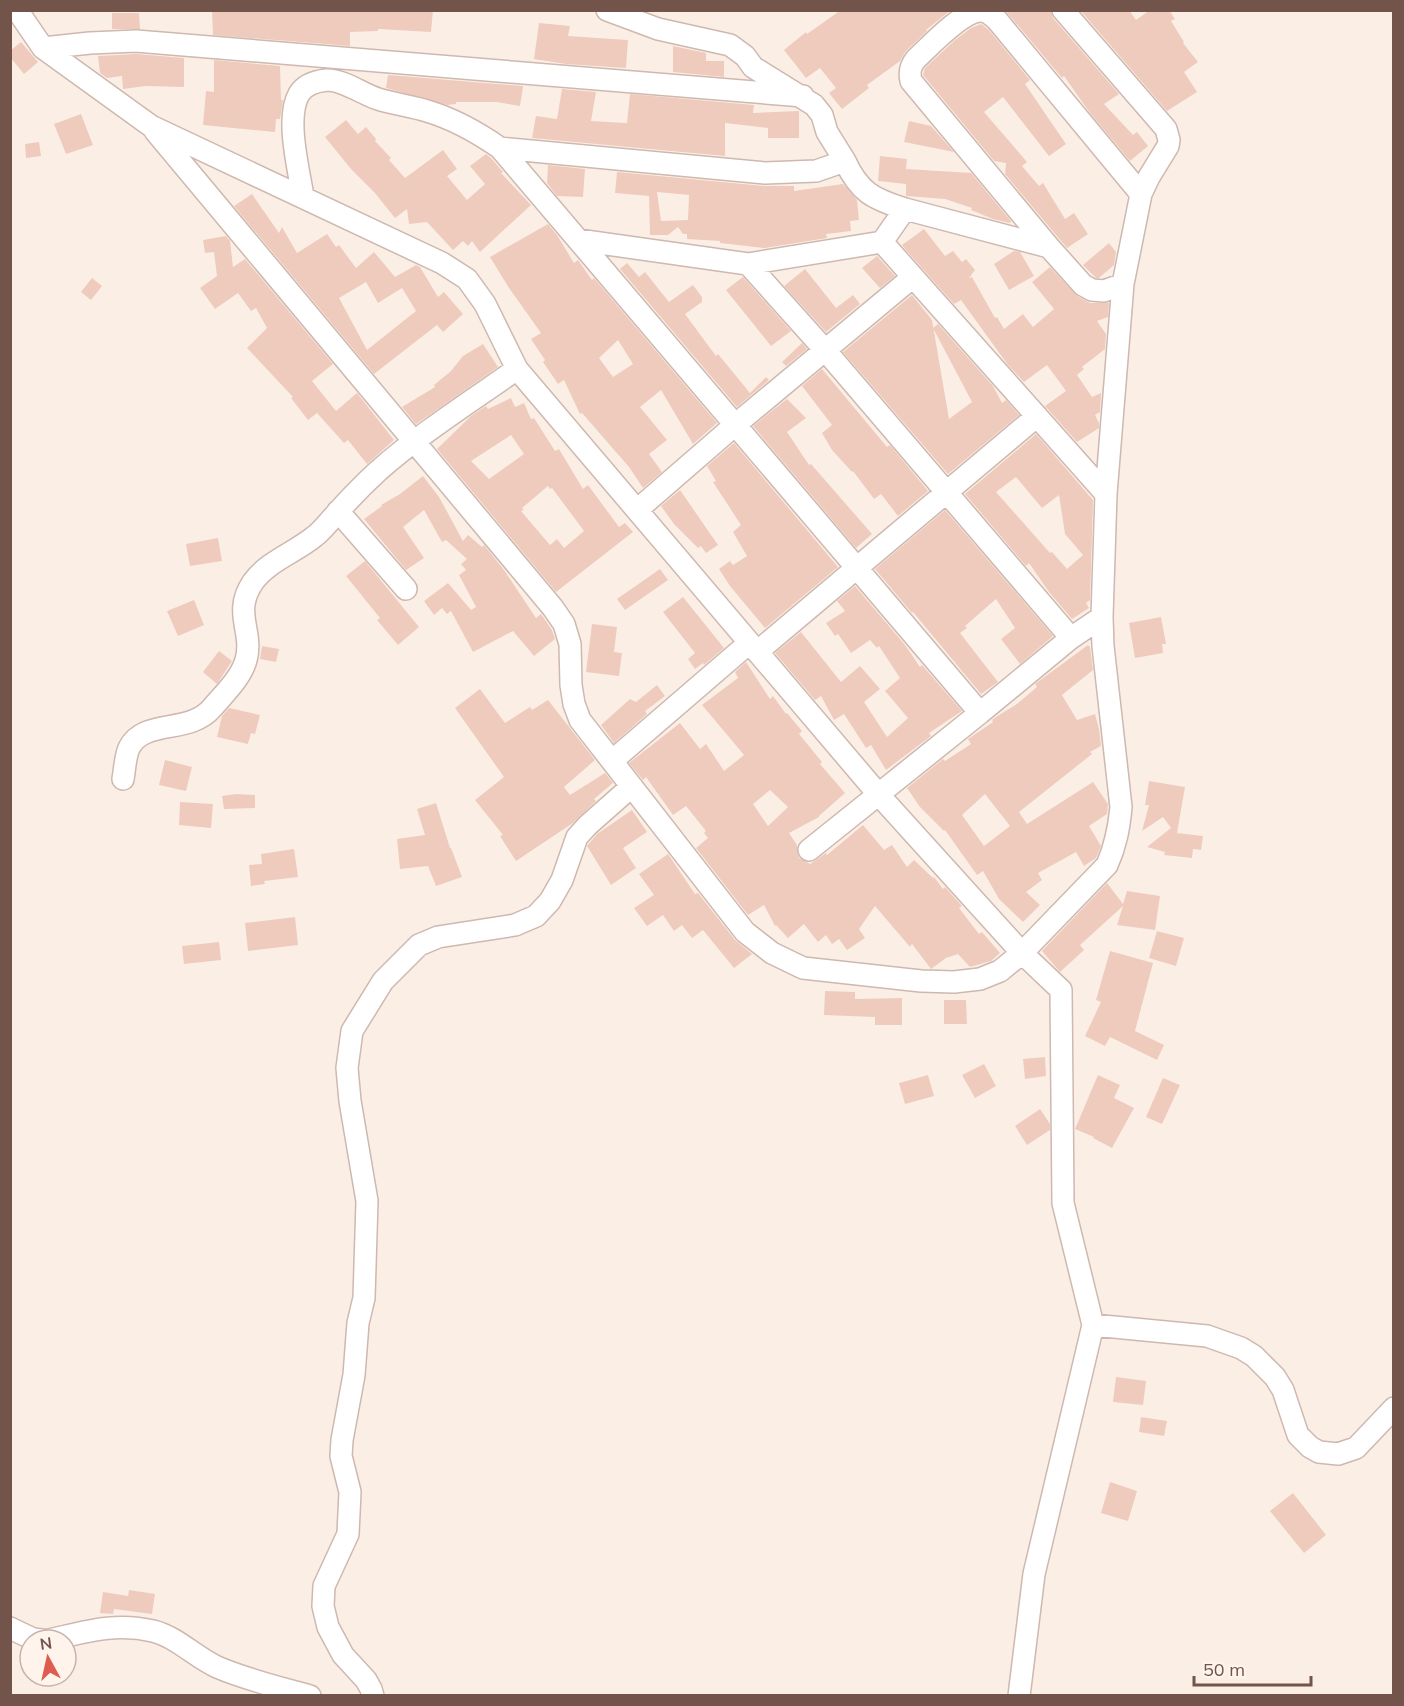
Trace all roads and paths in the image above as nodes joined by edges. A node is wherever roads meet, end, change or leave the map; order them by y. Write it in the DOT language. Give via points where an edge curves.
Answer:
graph roads {
  1 [pos="17,10"];
  2 [pos="607,10"];
  3 [pos="1063,10"];
  4 [pos="43,48"];
  5 [pos="803,96"];
  6 [pos="151,126"];
  7 [pos="500,148"];
  8 [pos="845,161"];
  9 [pos="1141,194"];
  10 [pos="303,197"];
  11 [pos="905,209"];
  12 [pos="578,240"];
  13 [pos="882,242"];
  14 [pos="1049,247"];
  15 [pos="748,264"];
  16 [pos="914,277"];
  17 [pos="1123,284"];
  18 [pos="825,350"];
  19 [pos="517,369"];
  20 [pos="1037,416"];
  21 [pos="735,425"];
  22 [pos="414,442"];
  23 [pos="946,492"];
  24 [pos="1106,494"];
  25 [pos="637,510"];
  26 [pos="338,511"];
  27 [pos="856,567"];
  28 [pos="406,589"];
  29 [pos="1102,617"];
  30 [pos="1071,638"];
  31 [pos="753,647"];
  32 [pos="980,713"];
  33 [pos="612,761"];
  34 [pos="123,778"];
  35 [pos="631,787"];
  36 [pos="879,795"];
  37 [pos="809,850"];
  38 [pos="1022,953"];
  39 [pos="1093,1325"];
  40 [pos="1394,1408"];
  41 [pos="78,1633"];
  42 [pos="309,1695"];
  43 [pos="373,1695"];
  44 [pos="1019,1695"];
  1 -- 4 [label="street"];
  2 -- 5 [label="street" via="658,29 730,45 753,67"];
  3 -- 9 [label="street" via="1167,129 1168,146"];
  4 -- 5 [label="street" via="136,41"];
  4 -- 6 [label="street"];
  5 -- 8 [label="street" via="822,115 827,132"];
  6 -- 10 [label="street"];
  6 -- 22 [label="street"];
  7 -- 8 [label="street" via="765,173 816,171"];
  7 -- 10 [label="street" via="459,123 427,111 379,100 328,80 316,82 300,93 294,109"];
  7 -- 12 [label="street"];
  8 -- 11 [label="street" via="855,182 885,203"];
  9 -- 14 [label="street" via="997,21 982,11 964,16 911,64 911,81"];
  9 -- 17 [label="street"];
  10 -- 19 [label="street" via="442,263 467,279 485,304"];
  11 -- 13 [label="street"];
  11 -- 14 [label="street"];
  12 -- 15 [label="street"];
  12 -- 21 [label="street"];
  13 -- 15 [label="street"];
  13 -- 16 [label="street"];
  14 -- 17 [label="street" via="1092,290 1104,291"];
  15 -- 18 [label="street"];
  16 -- 18 [label="street"];
  16 -- 20 [label="street"];
  17 -- 24 [label="street"];
  18 -- 21 [label="street"];
  18 -- 23 [label="street"];
  19 -- 22 [label="street"];
  19 -- 25 [label="street"];
  20 -- 23 [label="street"];
  20 -- 24 [label="street"];
  21 -- 25 [label="street"];
  21 -- 27 [label="street"];
  22 -- 26 [label="street"];
  22 -- 33 [label="street" via="564,624 570,644 574,704 580,720"];
  23 -- 27 [label="street"];
  23 -- 30 [label="street"];
  24 -- 29 [label="street"];
  25 -- 31 [label="street"];
  26 -- 28 [label="street"];
  26 -- 34 [label="street" via="317,535 254,580 242,609 246,658 235,680 198,720 136,738 129,747"];
  27 -- 31 [label="street"];
  27 -- 32 [label="street"];
  29 -- 30 [label="street"];
  29 -- 38 [label="street" via="1120,807 1115,847 1107,865"];
  30 -- 32 [label="street"];
  31 -- 33 [label="street"];
  31 -- 36 [label="street"];
  32 -- 36 [label="street"];
  33 -- 35 [label="street"];
  35 -- 38 [label="street" via="745,932 772,953 803,968 954,982 980,979 1000,971"];
  35 -- 43 [label="street" via="577,837 562,880 536,916 515,925 438,937 419,945 383,981 352,1031 347,1068 367,1201 364,1298 342,1440 341,1456 350,1492 348,1534 324,1586 323,1606 328,1627 343,1655 366,1680"];
  36 -- 37 [label="street"];
  36 -- 38 [label="street"];
  38 -- 39 [label="street" via="1061,990 1063,1203"];
  39 -- 40 [label="street" via="1207,1336 1241,1348 1275,1377 1298,1435 1319,1452 1338,1454 1356,1448"];
  39 -- 44 [label="street" via="1034,1574"];
  41 -- 42 [label="street" via="100,1628 154,1631 216,1666"];
}
